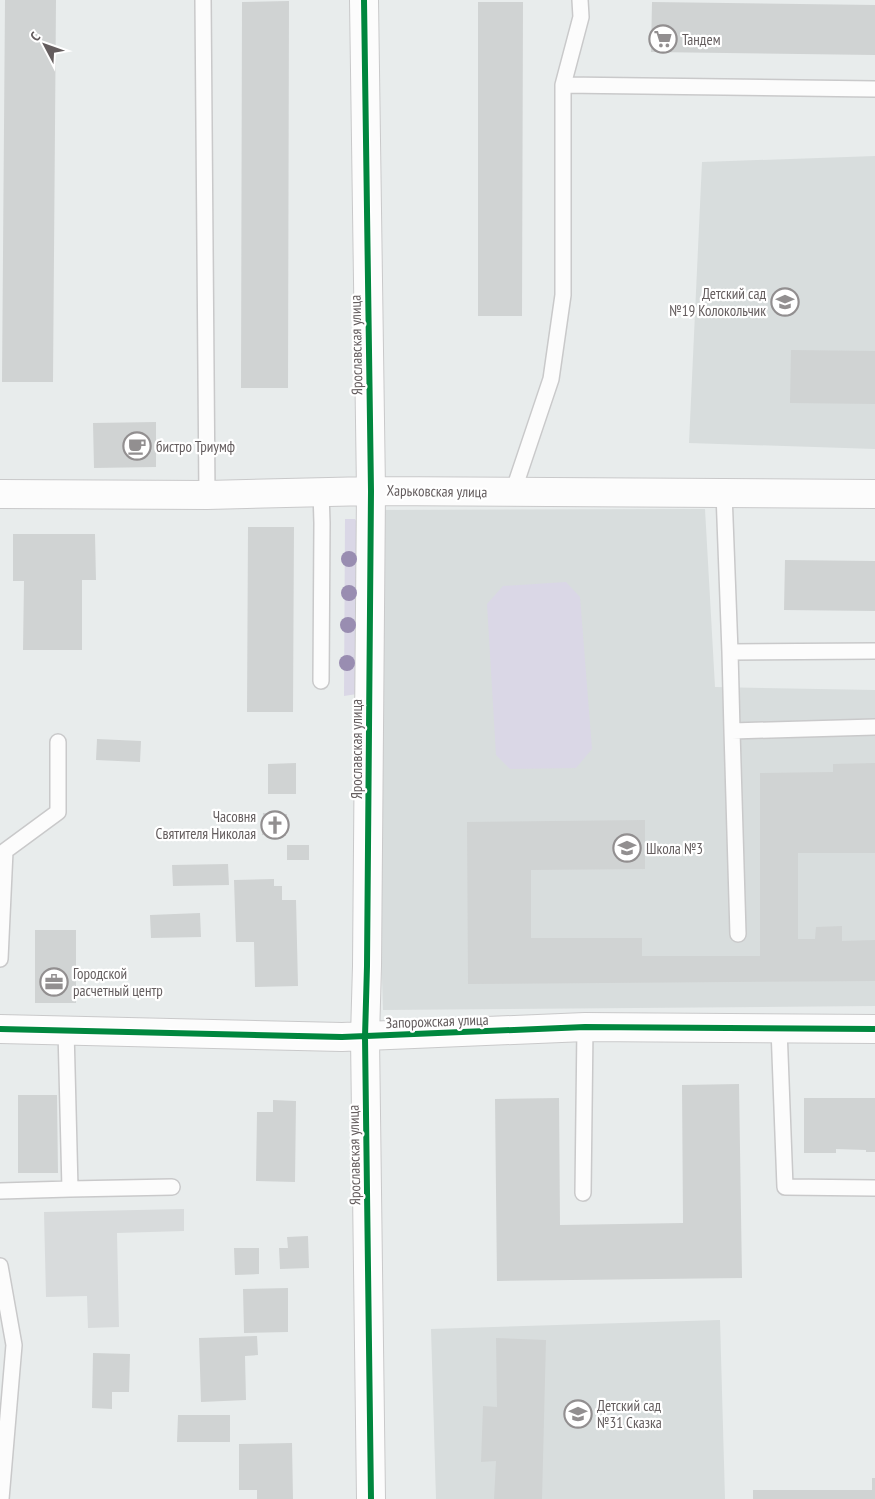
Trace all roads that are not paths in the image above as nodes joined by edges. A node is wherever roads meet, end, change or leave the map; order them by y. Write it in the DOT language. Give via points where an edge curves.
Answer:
graph roads {
  1 [pos="203,0"];
  2 [pos="364,0"];
  3 [pos="580,0"];
  4 [pos="563,85"];
  5 [pos="875,89"];
  6 [pos="321,491"];
  7 [pos="371,491"];
  8 [pos="513,492"];
  9 [pos="724,493"];
  10 [pos="0,494"];
  11 [pos="875,494"];
  12 [pos="207,495"];
  13 [pos="875,651"];
  14 [pos="730,652"];
  15 [pos="321,681"];
  16 [pos="875,727"];
  17 [pos="732,731"];
  18 [pos="58,742"];
  19 [pos="738,934"];
  20 [pos="0,959"];
  21 [pos="585,1027"];
  22 [pos="779,1028"];
  23 [pos="0,1029"];
  24 [pos="875,1029"];
  25 [pos="66,1030"];
  26 [pos="365,1037"];
  27 [pos="172,1188"];
  28 [pos="875,1188"];
  29 [pos="70,1189"];
  30 [pos="0,1191"];
  31 [pos="583,1193"];
  32 [pos="0,1266"];
  33 [pos="1,1499"];
  34 [pos="371,1499"];
  1 -- 12 [label="lane"];
  2 -- 7 [label="street, Ярославская улица"];
  3 -- 4 [label="lane" via="581,17"];
  4 -- 5 [label="lane"];
  4 -- 8 [label="lane" via="563,295 550,380"];
  6 -- 7 [label="street, Харьковская улица"];
  6 -- 12 [label="street, Харьковская улица"];
  6 -- 15 [label="lane"];
  7 -- 8 [label="street, Харьковская улица"];
  7 -- 26 [label="street, Ярославская улица"];
  8 -- 9 [label="street, Харьковская улица"];
  9 -- 11 [label="street, Харьковская улица"];
  9 -- 14 [label="lane"];
  10 -- 12 [label="street, Харьковская улица"];
  13 -- 14 [label="lane"];
  14 -- 17 [label="lane"];
  16 -- 17 [label="lane"];
  17 -- 19 [label="lane"];
  18 -- 20 [label="lane" via="58,812 5,851"];
  21 -- 22 [label="street, Запорожская улица"];
  21 -- 26 [label="street, Запорожская улица"];
  21 -- 31 [label="lane"];
  22 -- 24 [label="street, Запорожская улица"];
  22 -- 28 [label="lane" via="785,1188"];
  23 -- 25 [label="street, Запорожская улица"];
  25 -- 26 [label="street, Запорожская улица"];
  25 -- 29 [label="lane"];
  26 -- 34 [label="street, Ярославская улица"];
  27 -- 29 [label="lane"];
  29 -- 30 [label="lane"];
  32 -- 33 [label="lane" via="14,1345"];
}
